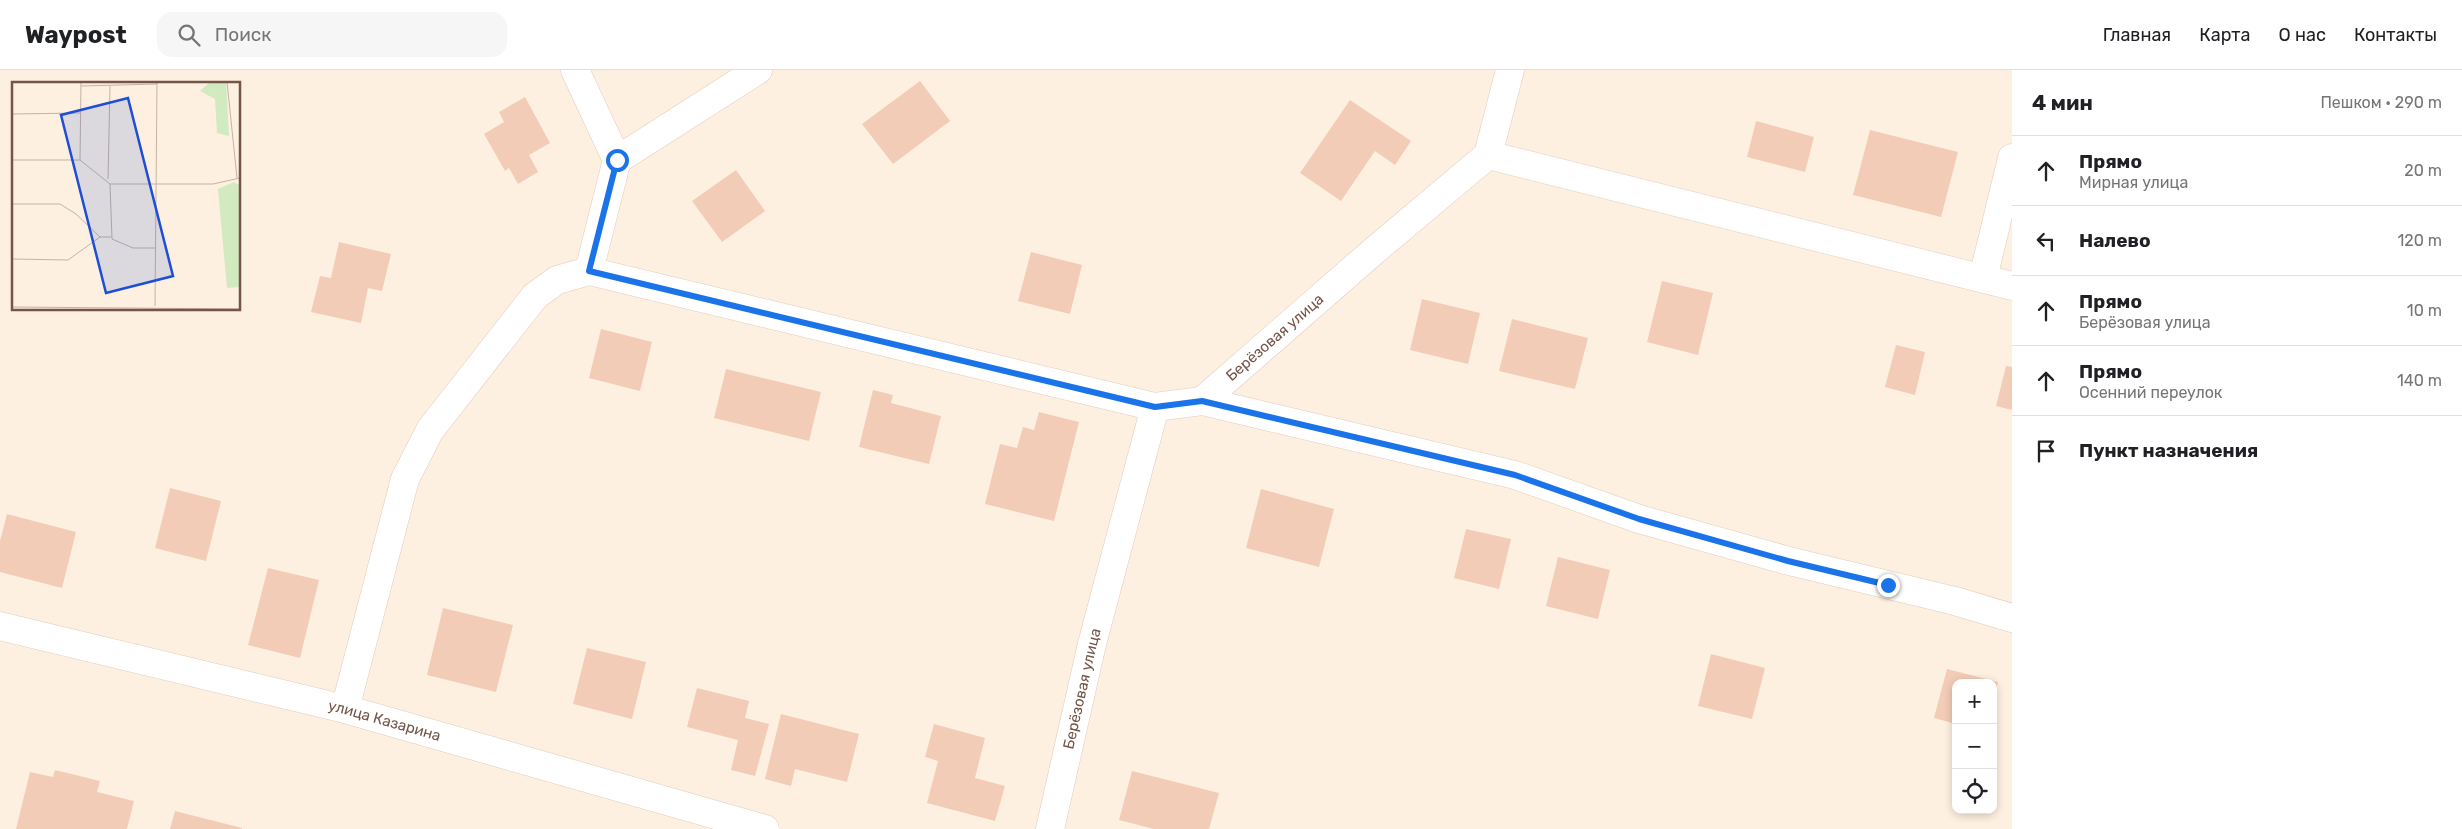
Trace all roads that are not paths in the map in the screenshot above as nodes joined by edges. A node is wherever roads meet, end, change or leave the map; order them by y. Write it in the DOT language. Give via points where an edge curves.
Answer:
graph roads {
  1 [pos="575,70"];
  2 [pos="758,70"];
  3 [pos="1510,70"];
  4 [pos="1488,155"];
  5 [pos="2012,158"];
  6 [pos="617,160"];
  7 [pos="589,271"];
  8 [pos="1983,278"];
  9 [pos="2012,286"];
  10 [pos="1202,401"];
  11 [pos="1155,407"];
  12 [pos="2012,618"];
  13 [pos="0,626"];
  14 [pos="345,709"];
  15 [pos="765,829"];
  16 [pos="1050,829"];
  1 -- 6 [label="street"];
  2 -- 6 [label="street"];
  3 -- 4 [label="street"];
  4 -- 8 [label="street"];
  4 -- 10 [label="street, Берёзовая улица"];
  5 -- 8 [label="street"];
  6 -- 7 [label="street"];
  7 -- 11 [label="street"];
  7 -- 14 [label="street" via="557,280 535,296 430,430 405,479"];
  8 -- 9 [label="street"];
  10 -- 11 [label="street"];
  10 -- 12 [label="street" via="1515,475 1665,527"];
  11 -- 16 [label="street, Берёзовая улица" via="1092,644"];
  13 -- 14 [label="street, улица Казарина"];
  14 -- 15 [label="street, улица Казарина"];
}
